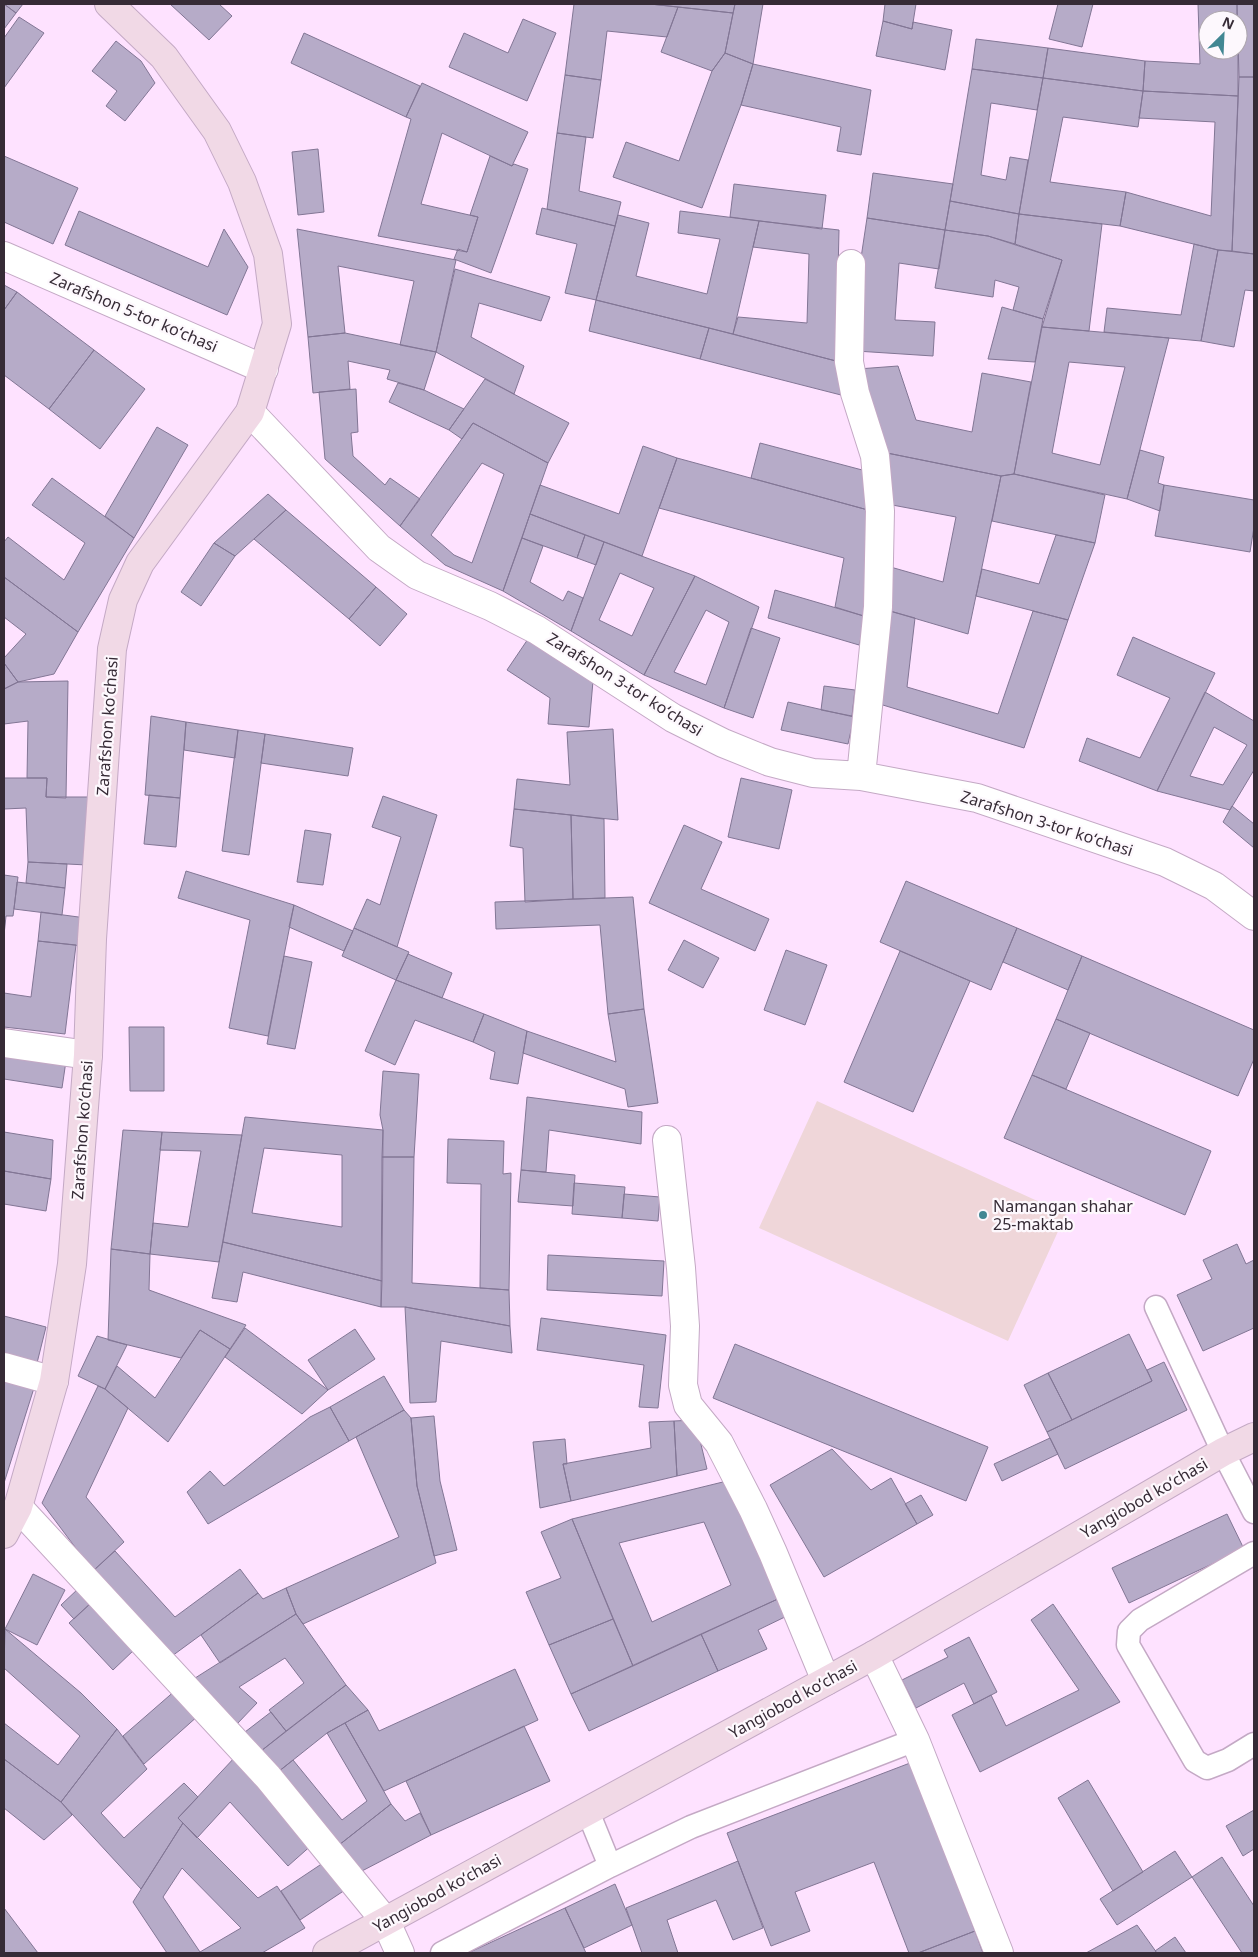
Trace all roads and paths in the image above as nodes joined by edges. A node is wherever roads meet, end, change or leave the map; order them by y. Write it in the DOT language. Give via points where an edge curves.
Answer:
graph roads {
  1 [pos="109,4"];
  2 [pos="4,256"];
  3 [pos="851,264"];
  4 [pos="264,369"];
  5 [pos="250,412"];
  6 [pos="861,776"];
  7 [pos="1254,916"];
  8 [pos="4,1043"];
  9 [pos="88,1055"];
  10 [pos="666,1140"];
  11 [pos="1156,1307"];
  12 [pos="4,1367"];
  13 [pos="54,1381"];
  14 [pos="1254,1437"];
  15 [pos="1223,1452"];
  16 [pos="18,1506"];
  17 [pos="1254,1512"];
  18 [pos="4,1534"];
  19 [pos="1254,1553"];
  20 [pos="874,1655"];
  21 [pos="826,1681"];
  22 [pos="915,1740"];
  23 [pos="1254,1744"];
  24 [pos="588,1812"];
  25 [pos="610,1866"];
  26 [pos="386,1922"];
  27 [pos="326,1953"];
  28 [pos="400,1953"];
  29 [pos="442,1953"];
  30 [pos="999,1953"];
  1 -- 4 [label="street, Zarafshon koʻchasi" via="164,57 217,131 242,182 268,254 277,324"];
  2 -- 4 [label="street, Zarafshon 5-tor koʻchasi"];
  3 -- 6 [label="street" via="849,362 875,456 880,511 878,607"];
  4 -- 5 [label="street, Zarafshon koʻchasi"];
  5 -- 6 [label="street, Zarafshon 3-tor koʻchasi" via="379,548 417,575 537,630 673,718 722,743 770,762 812,773"];
  5 -- 9 [label="street, Zarafshon koʻchasi" via="140,563 123,600 112,649 92,939"];
  6 -- 7 [label="street, Zarafshon 3-tor koʻchasi" via="976,798 1165,862 1214,886"];
  8 -- 9 [label="street"];
  9 -- 13 [label="street, Zarafshon koʻchasi" via="72,1264"];
  10 -- 21 [label="street" via="681,1268 685,1326 683,1385 688,1405 719,1444 753,1508"];
  11 -- 15 [label="lane"];
  12 -- 13 [label="street"];
  13 -- 16 [label="street, Zarafshon koʻchasi"];
  14 -- 15 [label="street, Yangiobod koʻchasi"];
  15 -- 17 [label="lane"];
  15 -- 20 [label="street, Yangiobod koʻchasi"];
  16 -- 18 [label="street, Zarafshon koʻchasi"];
  16 -- 26 [label="street" via="268,1776"];
  19 -- 23 [label="lane" via="1140,1620 1129,1631 1128,1645 1195,1761 1208,1768"];
  20 -- 21 [label="street, Yangiobod koʻchasi"];
  20 -- 22 [label="street"];
  21 -- 24 [label="street, Yangiobod koʻchasi"];
  22 -- 25 [label="lane" via="691,1827"];
  22 -- 30 [label="street"];
  24 -- 25 [label="lane"];
  24 -- 26 [label="street, Yangiobod koʻchasi"];
  25 -- 29 [label="lane"];
  26 -- 27 [label="street, Yangiobod koʻchasi"];
  26 -- 28 [label="street"];
}
